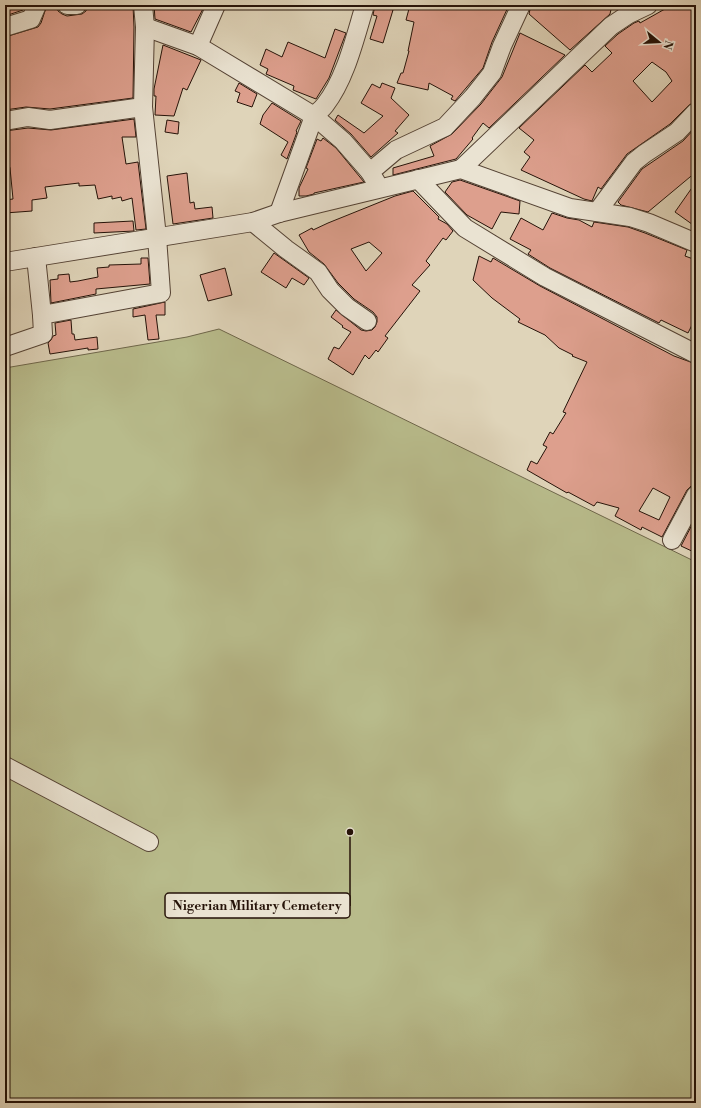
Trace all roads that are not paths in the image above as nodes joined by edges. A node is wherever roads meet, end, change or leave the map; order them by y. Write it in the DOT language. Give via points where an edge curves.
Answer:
graph roads {
  1 [pos="37,5"];
  2 [pos="67,5"];
  3 [pos="77,5"];
  4 [pos="143,5"];
  5 [pos="216,5"];
  6 [pos="365,5"];
  7 [pos="521,5"];
  8 [pos="648,5"];
  9 [pos="145,27"];
  10 [pos="5,28"];
  11 [pos="198,46"];
  12 [pos="143,107"];
  13 [pos="696,112"];
  14 [pos="314,116"];
  15 [pos="5,121"];
  16 [pos="461,169"];
  17 [pos="370,172"];
  18 [pos="418,179"];
  19 [pos="380,189"];
  20 [pos="597,212"];
  21 [pos="280,213"];
  22 [pos="253,222"];
  23 [pos="156,237"];
  24 [pos="696,243"];
  25 [pos="36,257"];
  26 [pos="5,262"];
  27 [pos="42,315"];
  28 [pos="367,321"];
  29 [pos="5,347"];
  30 [pos="696,354"];
  31 [pos="696,495"];
  32 [pos="672,540"];
  33 [pos="5,766"];
  34 [pos="149,842"];
  1 -- 10 [label="street" via="31,19"];
  2 -- 3 [label="street"];
  4 -- 9 [label="street"];
  5 -- 11 [label="street"];
  6 -- 14 [label="street" via="338,84 325,105"];
  7 -- 17 [label="street" via="492,73 473,97 445,127 396,150"];
  8 -- 16 [label="street" via="611,26"];
  9 -- 11 [label="street"];
  9 -- 12 [label="street"];
  11 -- 14 [label="street"];
  12 -- 15 [label="street" via="50,120 28,118"];
  12 -- 23 [label="street"];
  13 -- 20 [label="street" via="677,132 634,162"];
  14 -- 17 [label="street" via="343,141"];
  14 -- 21 [label="street"];
  16 -- 18 [label="street"];
  16 -- 20 [label="street" via="570,208"];
  17 -- 19 [label="street"];
  18 -- 19 [label="street"];
  18 -- 30 [label="street" via="465,228 545,277"];
  19 -- 21 [label="street"];
  20 -- 24 [label="street" via="630,217"];
  21 -- 22 [label="street"];
  22 -- 23 [label="street"];
  22 -- 28 [label="street" via="318,272 330,290 347,307"];
  23 -- 25 [label="street"];
  23 -- 27 [label="street" via="161,293"];
  25 -- 26 [label="street"];
  25 -- 27 [label="street"];
  27 -- 29 [label="street" via="43,334"];
  31 -- 32 [label="street"];
  33 -- 34 [label="street"];
}
